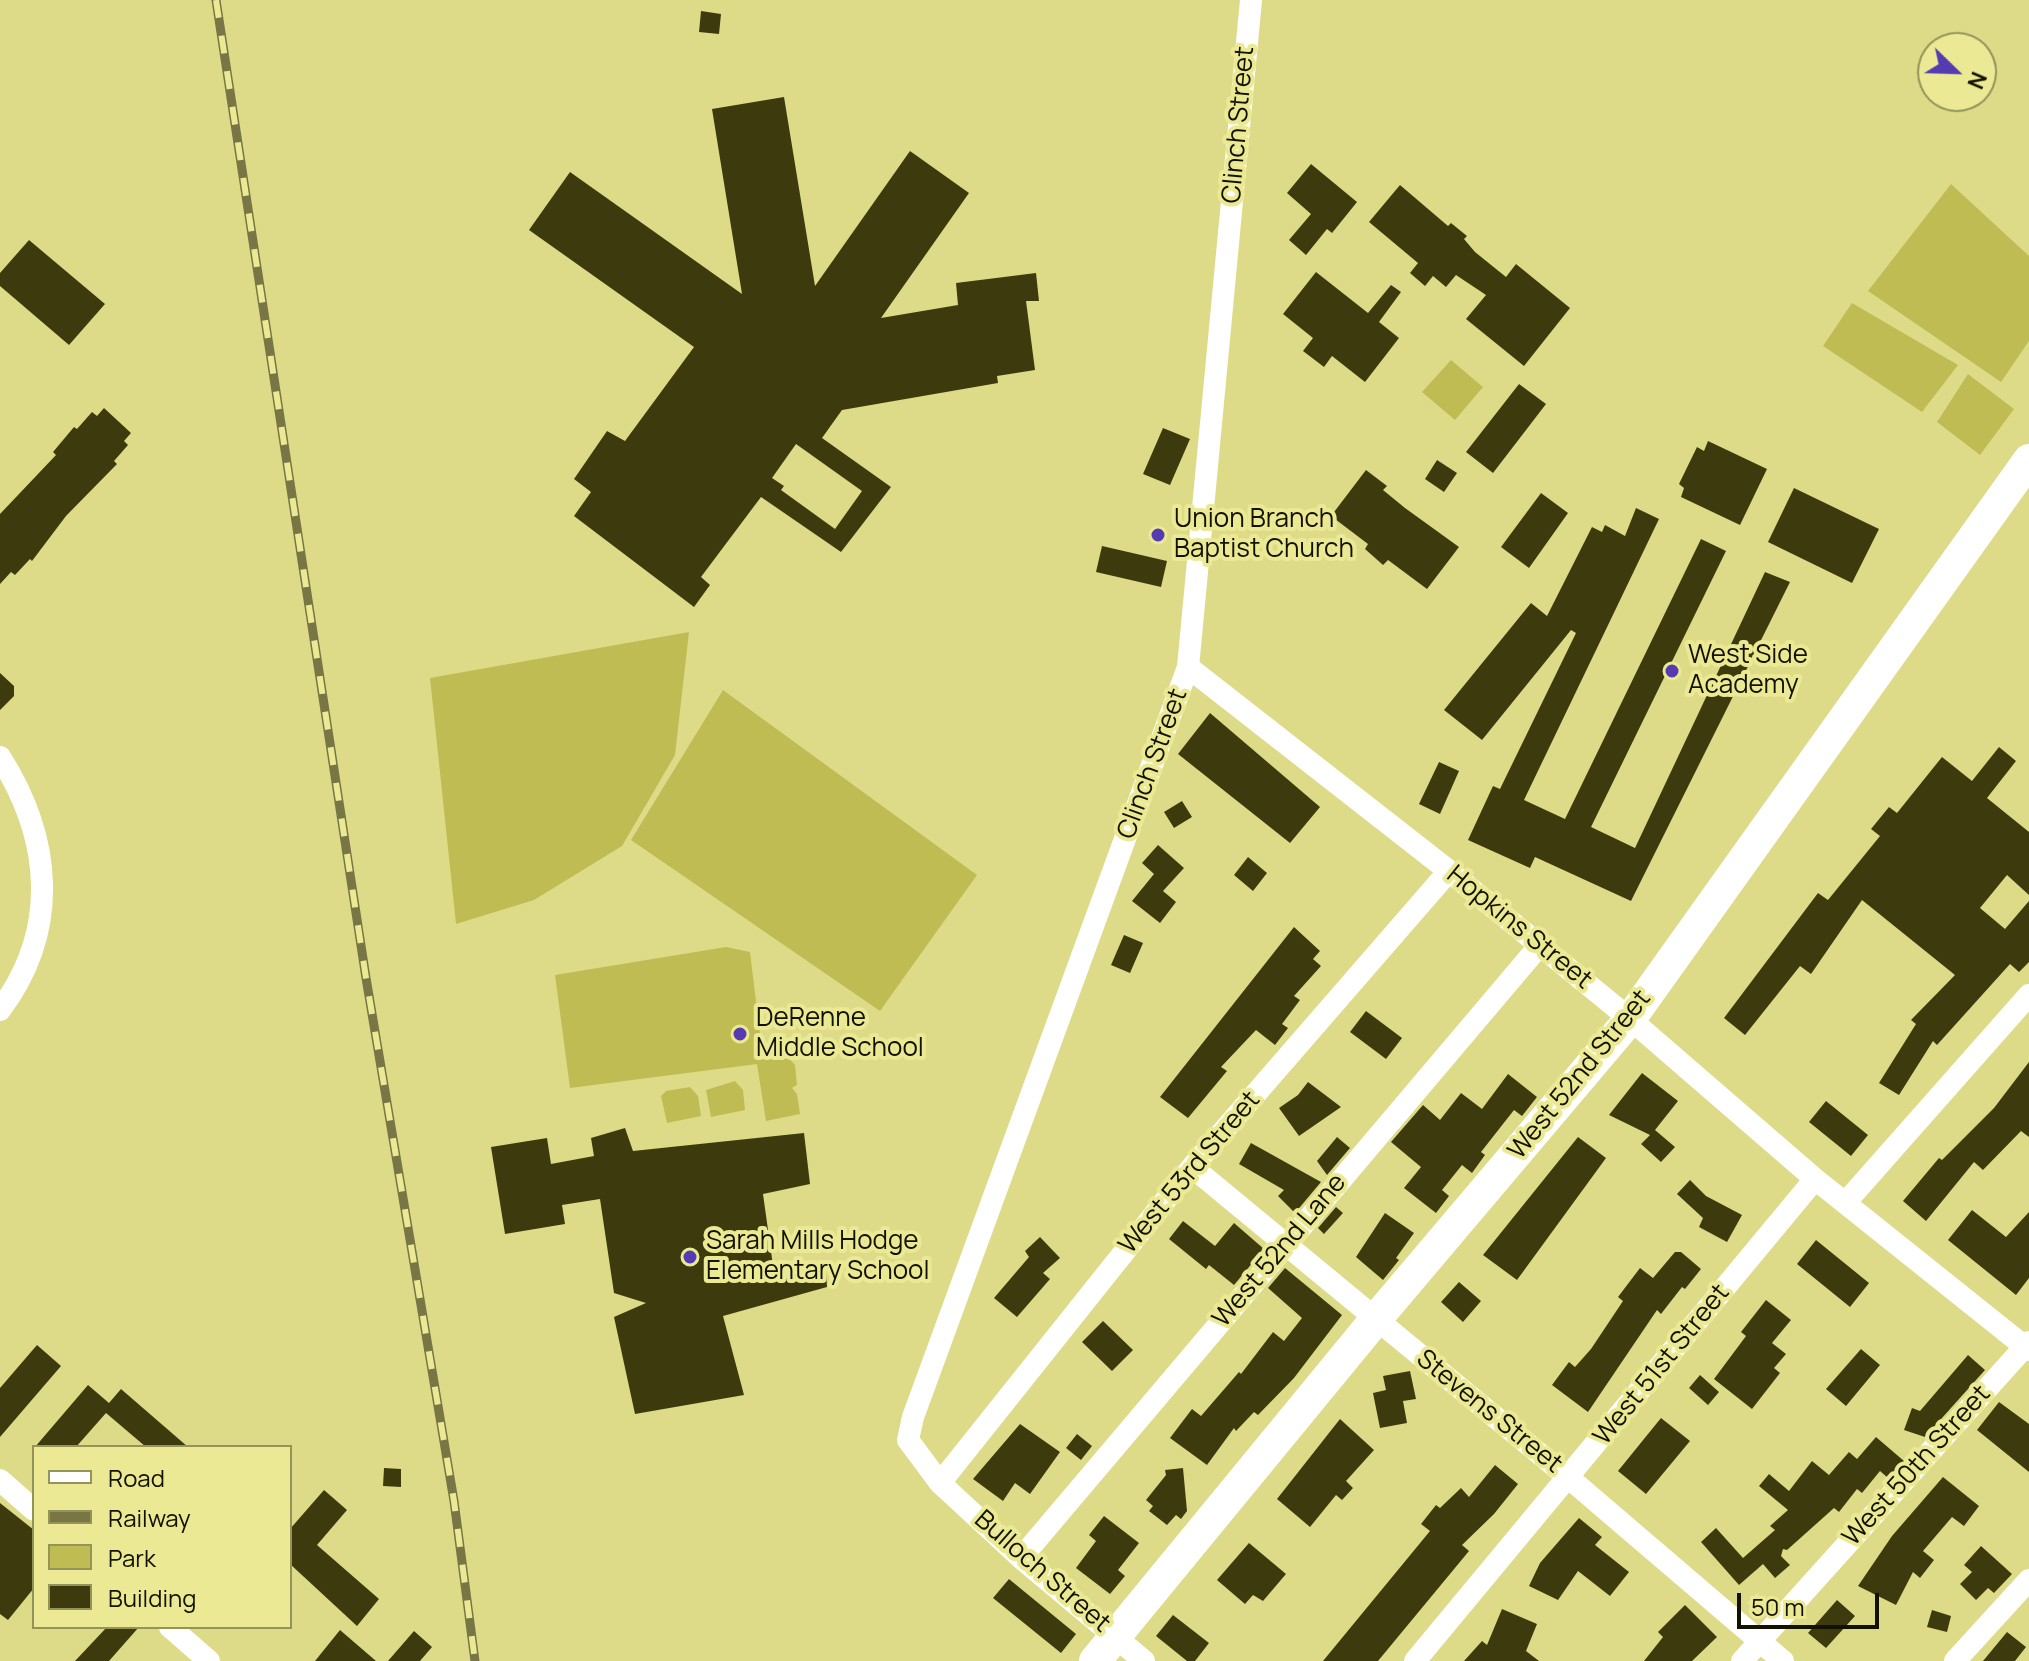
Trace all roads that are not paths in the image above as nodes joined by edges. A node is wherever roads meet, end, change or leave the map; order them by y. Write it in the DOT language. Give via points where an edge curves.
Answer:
graph roads {
  1 [pos="1251,0"];
  2 [pos="2029,460"];
  3 [pos="1188,667"];
  4 [pos="0,757"];
  5 [pos="1449,871"];
  6 [pos="1540,945"];
  7 [pos="2029,995"];
  8 [pos="0,1010"];
  9 [pos="1630,1019"];
  10 [pos="1192,1167"];
  11 [pos="1815,1179"];
  12 [pos="1846,1202"];
  13 [pos="1286,1245"];
  14 [pos="1376,1319"];
  15 [pos="2028,1347"];
  16 [pos="1569,1478"];
  17 [pos="0,1480"];
  18 [pos="940,1483"];
  19 [pos="32,1508"];
  20 [pos="1021,1558"];
  21 [pos="2029,1580"];
  22 [pos="2021,1605"];
  23 [pos="172,1629"];
  24 [pos="1115,1636"];
  25 [pos="1760,1640"];
  26 [pos="209,1661"];
  27 [pos="1095,1661"];
  28 [pos="1144,1661"];
  29 [pos="1415,1661"];
  30 [pos="1742,1661"];
  31 [pos="1783,1661"];
  32 [pos="1955,1661"];
  1 -- 3 [label="street, Clinch Street"];
  2 -- 9 [label="main road, West 52nd Street"];
  3 -- 5 [label="street, Hopkins Street"];
  3 -- 18 [label="street, Clinch Street" via="913,1417 908,1440"];
  4 -- 8 [label="street" via="17,784 36,841 44,897 32,956"];
  5 -- 6 [label="street, Hopkins Street"];
  5 -- 10 [label="street, West 53rd Street"];
  6 -- 9 [label="street, Hopkins Street"];
  6 -- 13 [label="street, West 52nd Lane"];
  7 -- 12 [label="street"];
  9 -- 11 [label="street, Hopkins Street"];
  9 -- 14 [label="main road, West 52nd Street"];
  10 -- 13 [label="street, Stevens Street"];
  10 -- 18 [label="street, West 53rd Street"];
  11 -- 12 [label="street, Hopkins Street"];
  11 -- 16 [label="street, West 51st Street"];
  12 -- 15 [label="street, Hopkins Street"];
  13 -- 14 [label="street, Stevens Street"];
  13 -- 20 [label="street, West 52nd Lane"];
  14 -- 16 [label="street, Stevens Street"];
  14 -- 24 [label="main road, West 52nd Street"];
  15 -- 25 [label="street, West 50th Street"];
  16 -- 25 [label="street, Stevens Street"];
  16 -- 29 [label="street, West 51st Street"];
  17 -- 19 [label="street"];
  18 -- 20 [label="street, Bulloch Street"];
  20 -- 24 [label="street, Bulloch Street"];
  21 -- 22 [label="street"];
  22 -- 32 [label="street"];
  23 -- 26 [label="street"];
  24 -- 27 [label="main road, West 52nd Street"];
  24 -- 28 [label="street, Bulloch Street"];
  25 -- 30 [label="street, West 50th Street"];
  25 -- 31 [label="street, Stevens Street"];
}
